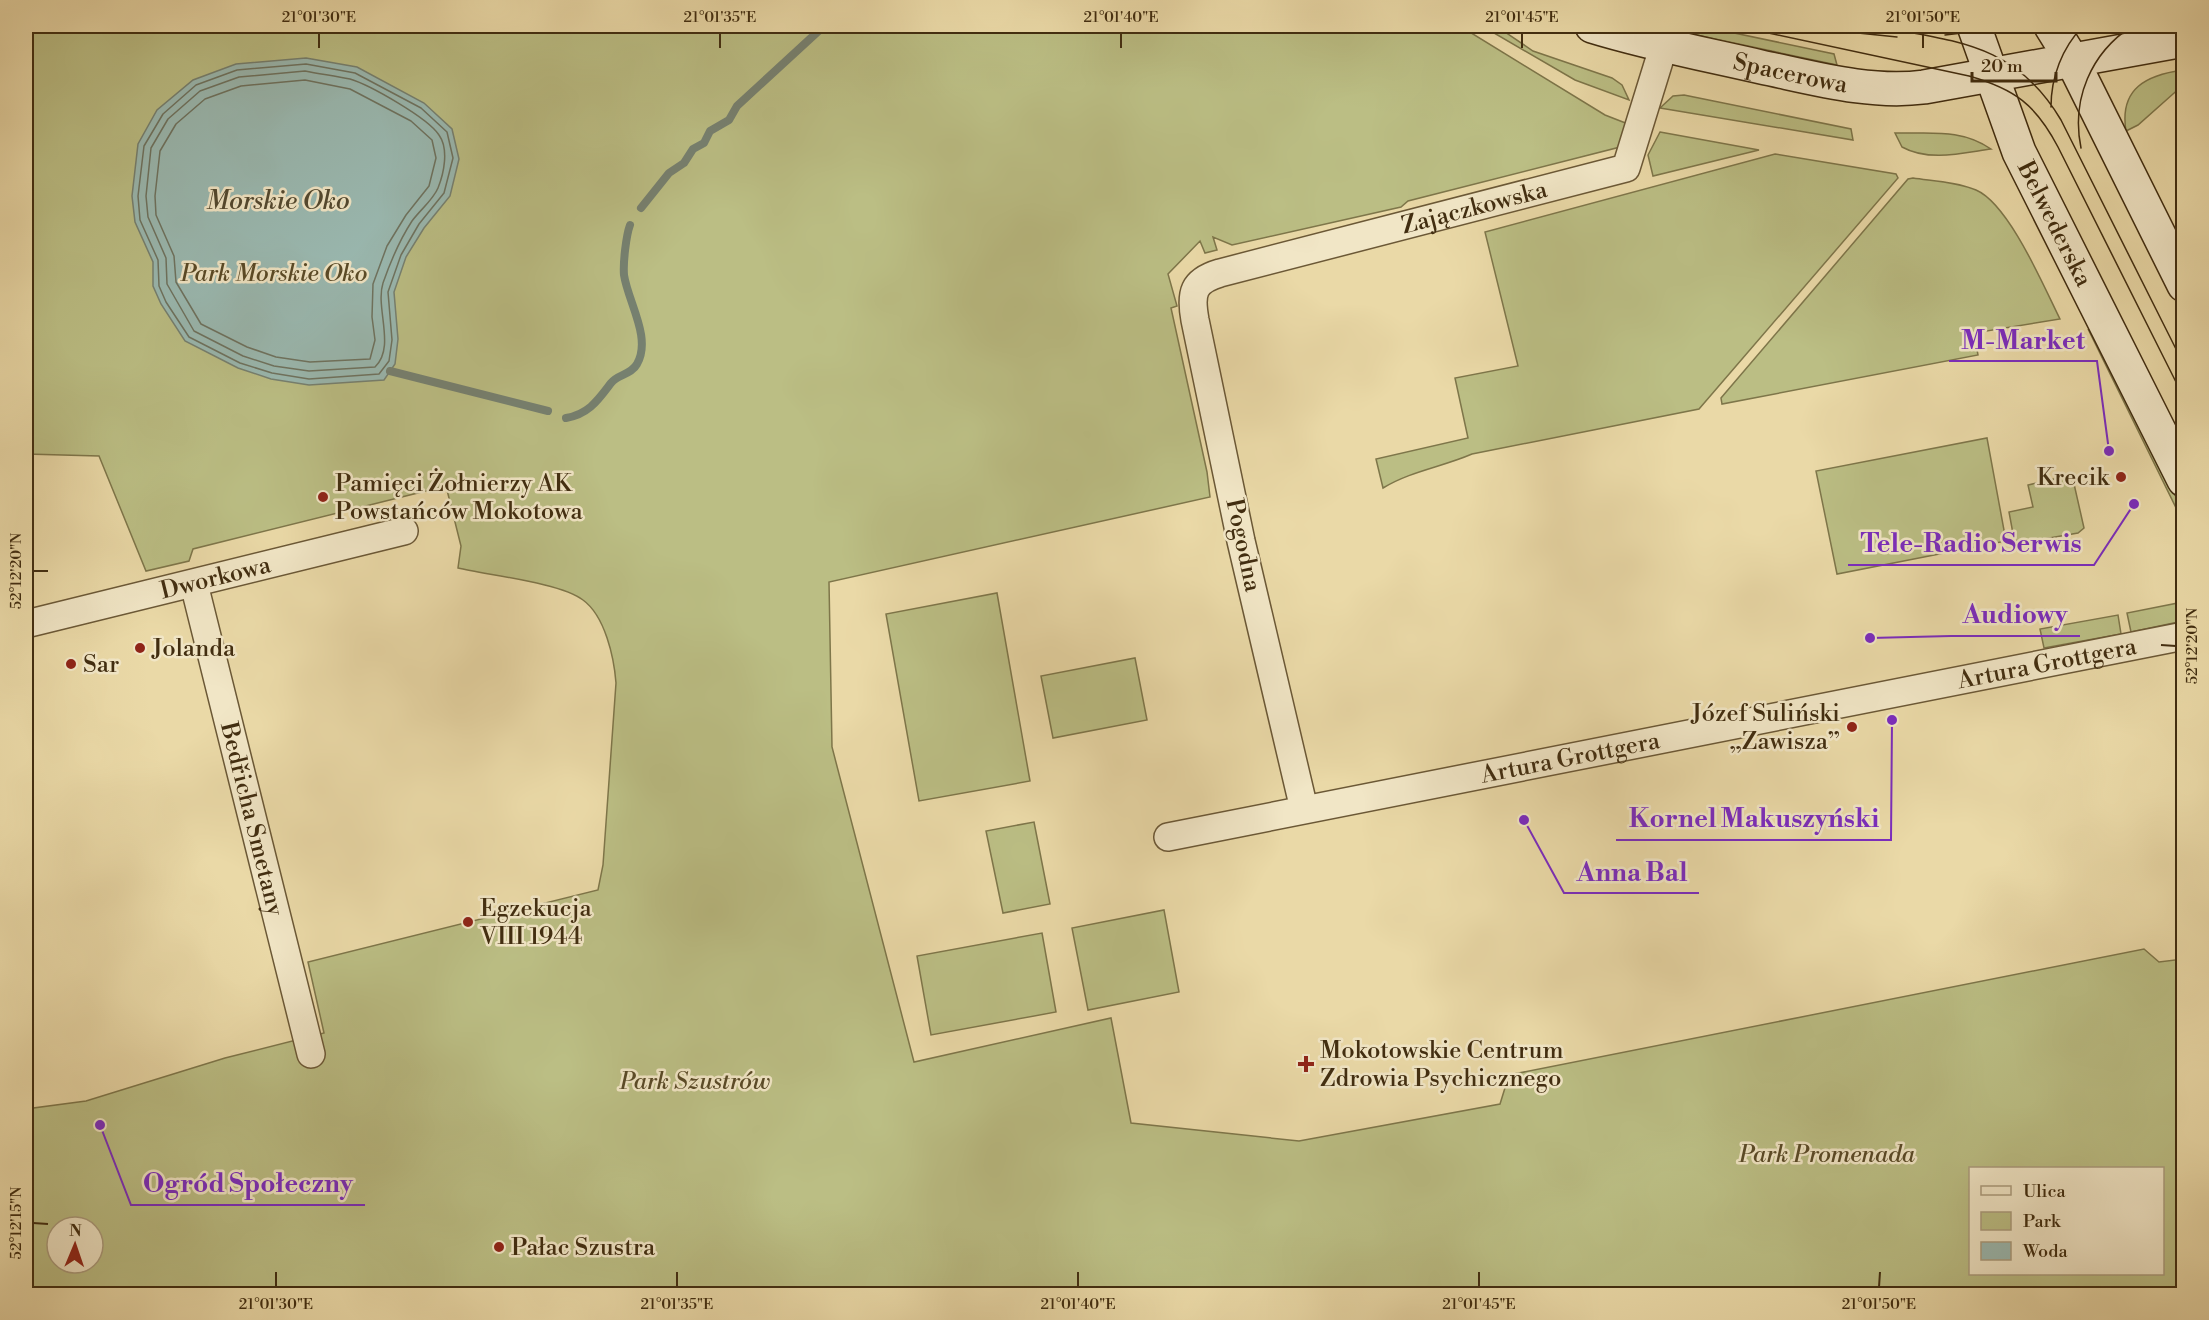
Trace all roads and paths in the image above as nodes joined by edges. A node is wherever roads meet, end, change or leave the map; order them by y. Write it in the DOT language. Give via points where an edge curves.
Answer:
graph roads {
  1 [pos="1592,26"];
  2 [pos="1974,26"];
  3 [pos="2051,26"];
  4 [pos="2184,40"];
  5 [pos="1664,45"];
  6 [pos="2072,60"];
  7 [pos="1992,74"];
  8 [pos="1201,281"];
  9 [pos="2184,285"];
  10 [pos="2184,480"];
  11 [pos="404,531"];
  12 [pos="194,584"];
  13 [pos="26,624"];
  14 [pos="2184,636"];
  15 [pos="1304,810"];
  16 [pos="1168,837"];
  17 [pos="311,1054"];
  1 -- 5 [label="main road, Spacerowa"];
  2 -- 7 [label="main road, Belwederska"];
  3 -- 6 [label="main road"];
  4 -- 6 [label="main road, Spacerowa"];
  5 -- 7 [label="main road, Spacerowa" via="1827,81 1878,88 1910,89"];
  5 -- 8 [label="street, Zajączkowska" via="1626,168"];
  6 -- 7 [label="main road, Spacerowa"];
  6 -- 9 [label="main road"];
  7 -- 10 [label="main road, Belwederska" via="2019,152"];
  8 -- 15 [label="street, Pogodna" via="1195,287 1193,307 1241,541"];
  11 -- 12 [label="street, Dworkowa"];
  12 -- 13 [label="street, Dworkowa"];
  12 -- 17 [label="street, Bedřicha Smetany"];
  14 -- 15 [label="street, Artura Grottgera"];
  15 -- 16 [label="street, Artura Grottgera"];
}
